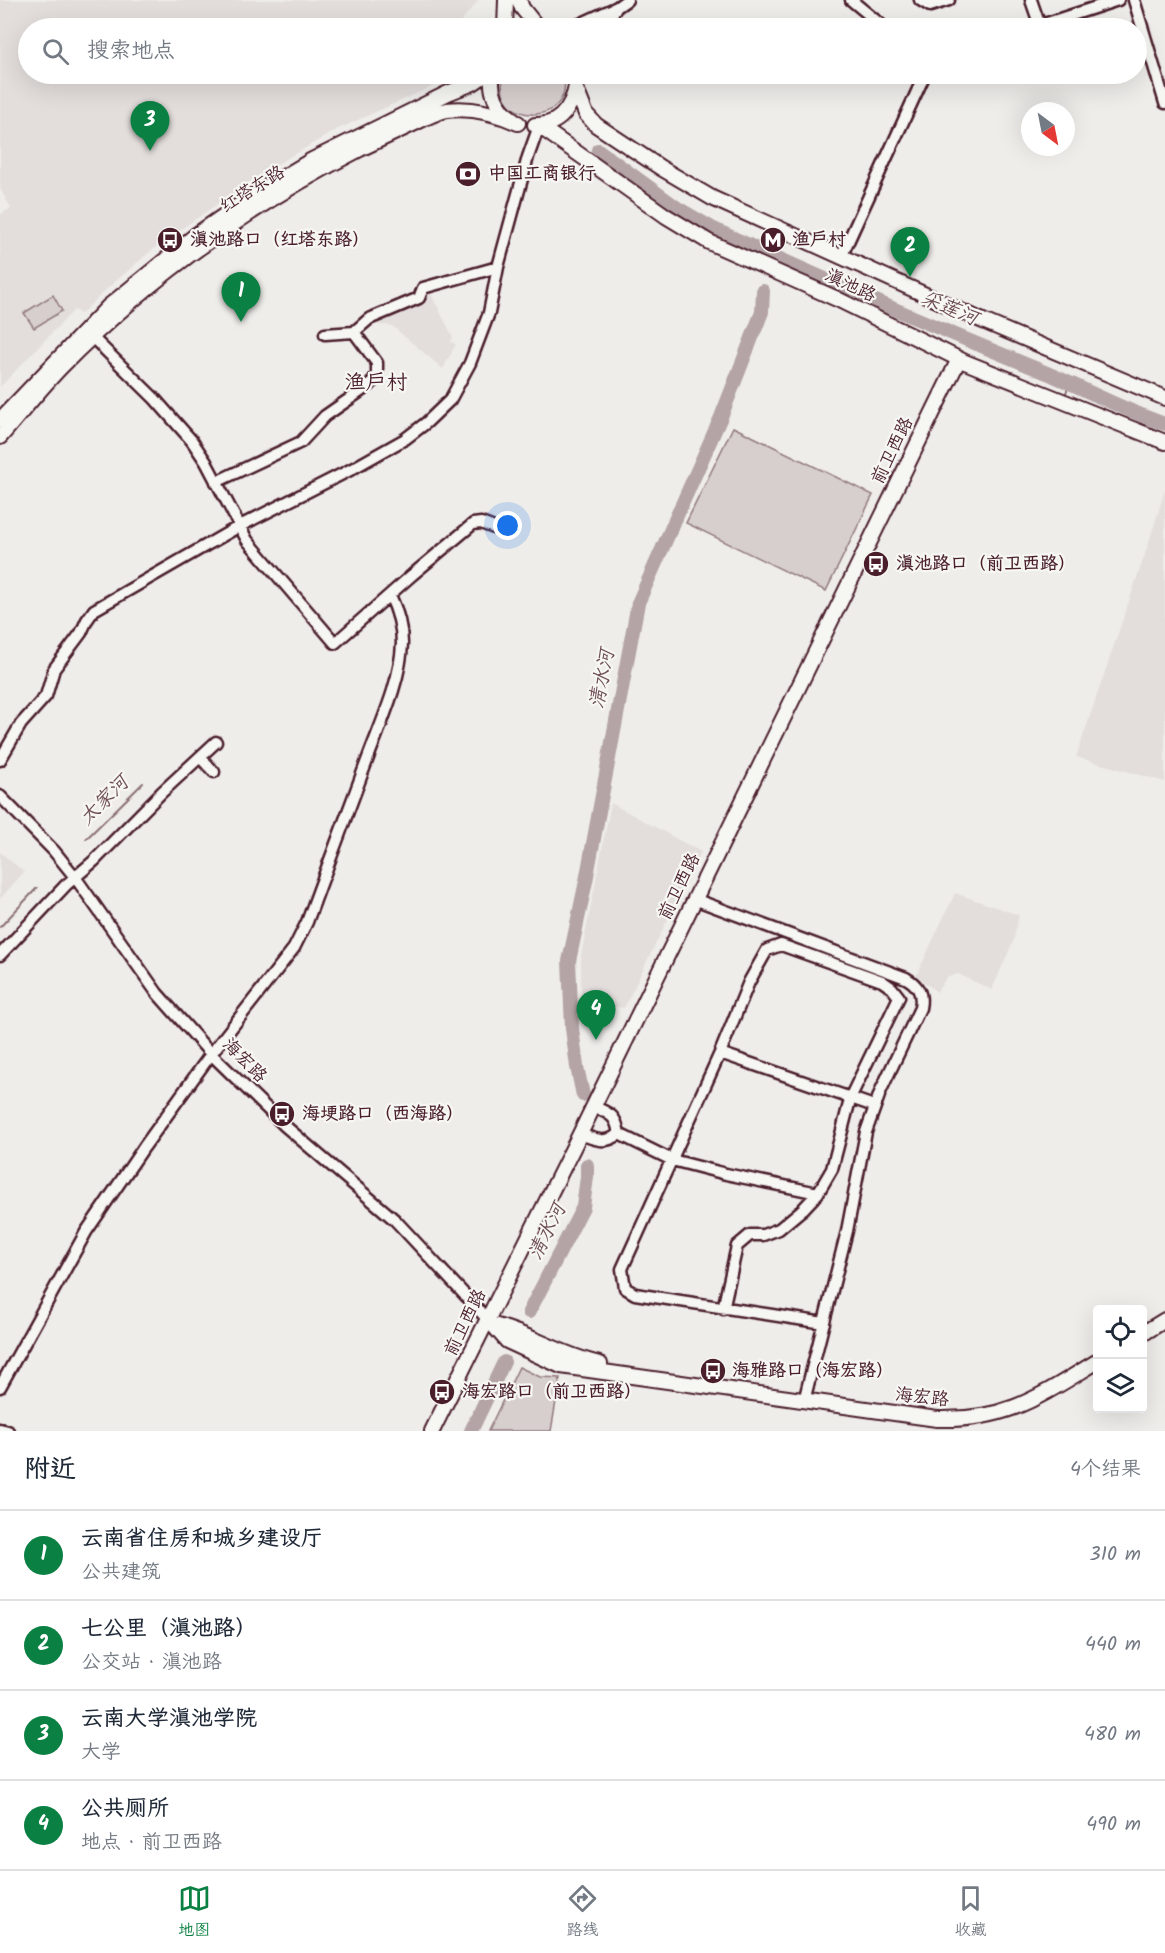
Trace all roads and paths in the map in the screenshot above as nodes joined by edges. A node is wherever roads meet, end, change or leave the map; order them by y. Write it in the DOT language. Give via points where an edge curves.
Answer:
graph roads {
  1 [pos="506,0"];
  2 [pos="519,0"];
  3 [pos="627,0"];
  4 [pos="851,0"];
  5 [pos="920,0"];
  6 [pos="949,0"];
  7 [pos="1031,0"];
  8 [pos="1118,0"];
  9 [pos="1134,0"];
  10 [pos="617,7"];
  11 [pos="505,18"];
  12 [pos="530,18"];
  13 [pos="593,18"];
  14 [pos="609,18"];
  15 [pos="873,18"];
  16 [pos="1034,18"];
  17 [pos="1063,18"];
  18 [pos="1139,18"];
  19 [pos="1147,43"];
  20 [pos="470,84"];
  21 [pos="492,84"];
  22 [pos="576,84"];
  23 [pos="920,84"];
  24 [pos="576,88"];
  25 [pos="1165,103"];
  26 [pos="518,123"];
  27 [pos="539,126"];
  28 [pos="842,257"];
  29 [pos="498,267"];
  30 [pos="354,332"];
  31 [pos="325,334"];
  32 [pos="92,336"];
  33 [pos="962,360"];
  34 [pos="1165,398"];
  35 [pos="0,420"];
  36 [pos="0,437"];
  37 [pos="1165,442"];
  38 [pos="216,482"];
  39 [pos="238,527"];
  40 [pos="494,528"];
  41 [pos="390,595"];
  42 [pos="216,742"];
  43 [pos="200,757"];
  44 [pos="0,760"];
  45 [pos="214,772"];
  46 [pos="0,796"];
  47 [pos="75,877"];
  48 [pos="697,900"];
  49 [pos="0,955"];
  50 [pos="720,1053"];
  51 [pos="211,1054"];
  52 [pos="852,1096"];
  53 [pos="874,1106"];
  54 [pos="596,1108"];
  55 [pos="619,1134"];
  56 [pos="583,1135"];
  57 [pos="672,1160"];
  58 [pos="818,1193"];
  59 [pos="723,1309"];
  60 [pos="1165,1311"];
  61 [pos="1165,1320"];
  62 [pos="490,1322"];
  63 [pos="1147,1322"];
  64 [pos="824,1323"];
  65 [pos="1147,1331"];
  66 [pos="1093,1355"];
  67 [pos="1093,1364"];
  68 [pos="0,1387"];
  69 [pos="805,1397"];
  70 [pos="0,1429"];
  71 [pos="8,1431"];
  72 [pos="432,1431"];
  73 [pos="441,1431"];
  1 -- 11 [label="main road"];
  2 -- 12 [label="main road"];
  3 -- 10 [label="street"];
  4 -- 15 [label="street"];
  5 -- 6 [label="street" via="930,6"];
  7 -- 16 [label="street"];
  8 -- 17 [label="street"];
  9 -- 18 [label="street"];
  10 -- 13 [label="street"];
  10 -- 14 [label="street"];
  19 -- 25 [label="street"];
  20 -- 35 [label="main road, 红塔东路" via="312,160 196,236 108,307"];
  21 -- 26 [label="main road" via="493,95 502,111"];
  22 -- 24 [label="main road"];
  23 -- 28 [label="street"];
  24 -- 27 [label="main road" via="573,101 561,117"];
  24 -- 28 [label="main road, 滇池路" via="586,114 596,125 661,168 712,198"];
  26 -- 27 [label="main road, 红塔东路"];
  26 -- 32 [label="main road, 红塔东路" via="483,111 446,111 382,138 234,222 182,259"];
  27 -- 29 [label="street"];
  27 -- 33 [label="main road, 滇池路" via="709,242"];
  28 -- 34 [label="main road, 滇池路"];
  29 -- 30 [label="street" via="423,288 419,298 369,319"];
  29 -- 39 [label="street" via="489,313 470,363 450,400 405,439"];
  30 -- 31 [label="street"];
  30 -- 38 [label="street" via="378,367 371,384 325,416 301,442"];
  32 -- 36 [label="main road, 红塔东路"];
  32 -- 38 [label="street" via="192,441"];
  33 -- 37 [label="main road, 滇池路"];
  33 -- 48 [label="main road, 前卫西路"];
  38 -- 39 [label="street"];
  39 -- 41 [label="street" via="335,643"];
  39 -- 44 [label="street" via="94,610 54,669 46,696 21,724"];
  40 -- 41 [label="street" via="473,524"];
  41 -- 51 [label="street" via="402,634 394,684 307,922 294,948"];
  42 -- 43 [label="street"];
  43 -- 45 [label="street"];
  43 -- 47 [label="street"];
  46 -- 47 [label="street, 海宏路"];
  47 -- 49 [label="street"];
  47 -- 51 [label="street, 海宏路" via="157,993"];
  48 -- 53 [label="street" via="915,983 922,999 920,1008"];
  48 -- 54 [label="main road, 前卫西路"];
  50 -- 52 [label="street"];
  50 -- 52 [label="street" via="749,982 767,950 781,945 882,981 899,997"];
  50 -- 57 [label="street"];
  51 -- 62 [label="street, 海宏路" via="285,1126 395,1220"];
  51 -- 68 [label="street" via="86,1232"];
  52 -- 53 [label="street"];
  52 -- 58 [label="street" via="832,1169"];
  53 -- 64 [label="street"];
  54 -- 55 [label="street" via="610,1114"];
  54 -- 56 [label="main road, 前卫西路"];
  55 -- 56 [label="street" via="604,1141"];
  55 -- 57 [label="street"];
  56 -- 62 [label="main road, 前卫西路"];
  57 -- 58 [label="street"];
  57 -- 59 [label="street" via="622,1269 625,1288 634,1294"];
  58 -- 59 [label="street" via="779,1229 750,1235 737,1246"];
  59 -- 64 [label="street"];
  60 -- 63 [label="main road"];
  61 -- 65 [label="main road"];
  62 -- 69 [label="main road, 海宏路" via="575,1358"];
  62 -- 72 [label="main road, 前卫西路"];
  62 -- 73 [label="main road, 前卫西路"];
  64 -- 69 [label="street"];
  66 -- 69 [label="main road, 海宏路" via="1028,1395 964,1412"];
  67 -- 69 [label="main road, 海宏路" via="1031,1402 964,1420"];
  70 -- 71 [label="street"];
}
